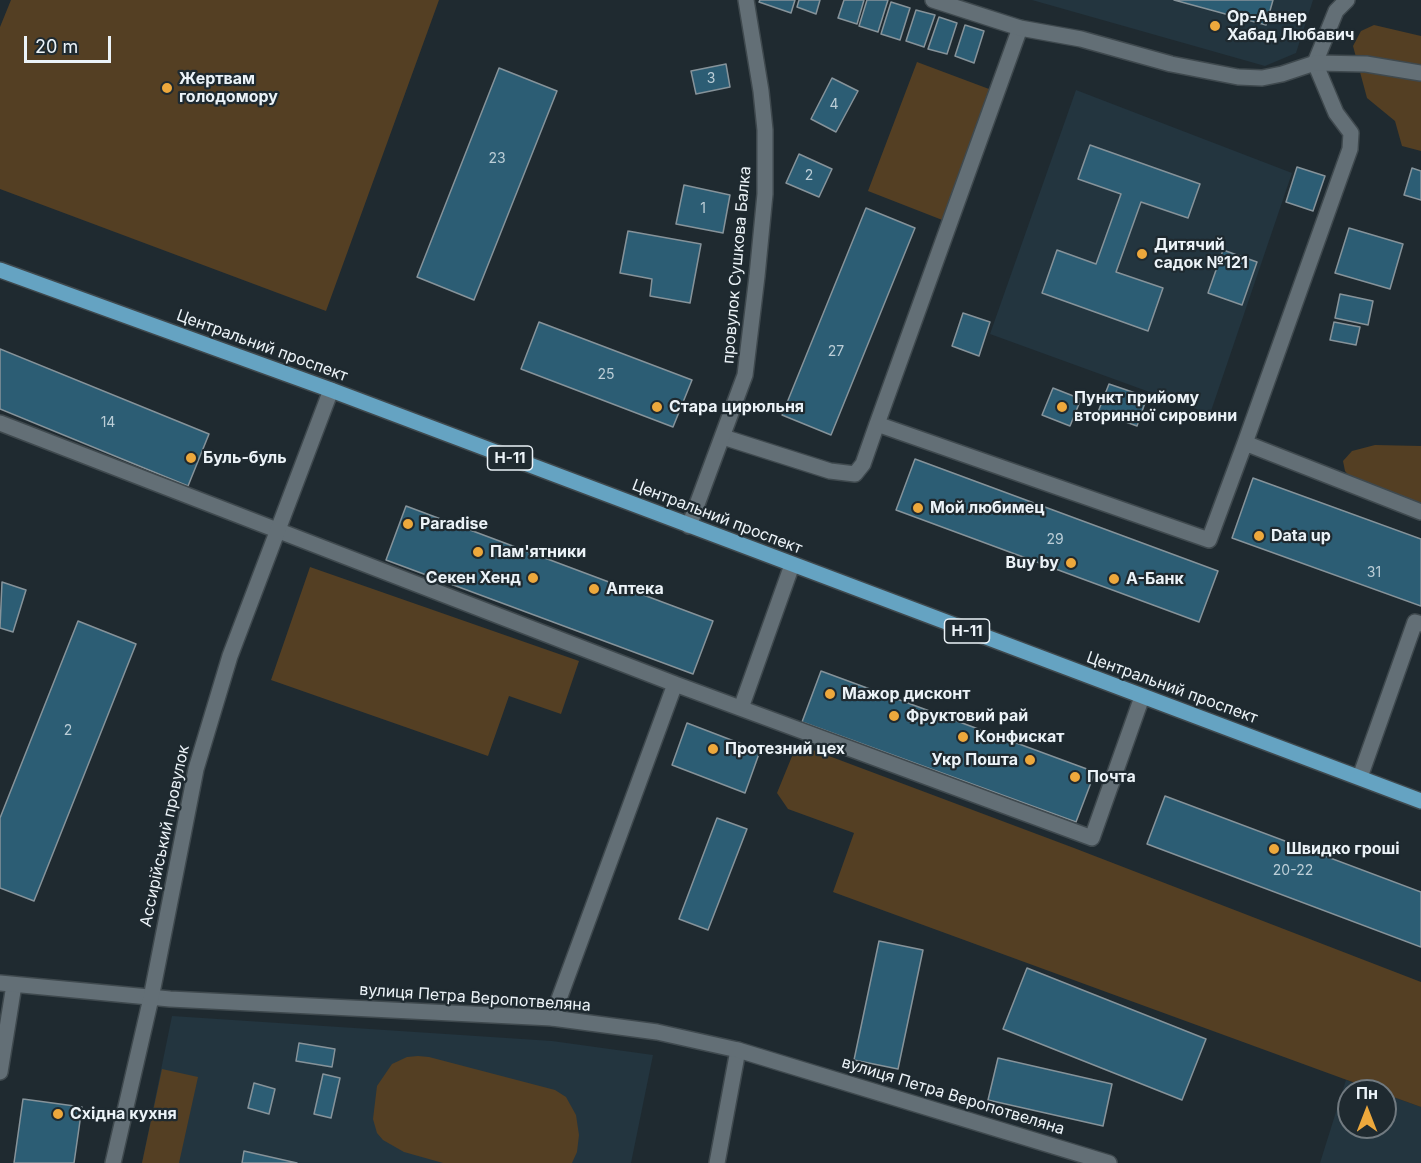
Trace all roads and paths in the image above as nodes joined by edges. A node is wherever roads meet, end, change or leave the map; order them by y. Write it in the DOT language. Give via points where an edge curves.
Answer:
graph roads {
  1 [pos="746,0"];
  2 [pos="933,0"];
  3 [pos="1347,0"];
  4 [pos="1020,27"];
  5 [pos="1315,63"];
  6 [pos="1421,73"];
  7 [pos="0,270"];
  8 [pos="331,390"];
  9 [pos="0,423"];
  10 [pos="877,424"];
  11 [pos="723,437"];
  12 [pos="1245,442"];
  13 [pos="1421,512"];
  14 [pos="689,526"];
  15 [pos="276,530"];
  16 [pos="792,565"];
  17 [pos="1421,624"];
  18 [pos="675,684"];
  19 [pos="1142,696"];
  20 [pos="741,708"];
  21 [pos="1360,777"];
  22 [pos="1421,801"];
  23 [pos="7,984"];
  24 [pos="151,998"];
  25 [pos="552,1018"];
  26 [pos="738,1050"];
  27 [pos="0,1072"];
  28 [pos="113,1163"];
  29 [pos="717,1163"];
  30 [pos="1109,1163"];
  1 -- 11 [label="street, провулок Сушкова Балка" via="765,130 765,194 745,375"];
  2 -- 4 [label="street"];
  3 -- 5 [label="street" via="1336,11"];
  4 -- 5 [label="street" via="1238,77 1262,78"];
  4 -- 10 [label="street"];
  5 -- 6 [label="street" via="1366,64"];
  5 -- 12 [label="street" via="1336,113 1351,133 1350,149"];
  7 -- 8 [label="main road, Центральний проспект / Н-11"];
  8 -- 14 [label="main road, Центральний проспект / Н-11"];
  8 -- 15 [label="street, Ассирійський провулок"];
  9 -- 15 [label="street"];
  10 -- 11 [label="street" via="863,464 855,474 830,471"];
  10 -- 12 [label="street" via="1209,540"];
  11 -- 14 [label="street, провулок Сушкова Балка"];
  12 -- 13 [label="street"];
  14 -- 16 [label="main road, Центральний проспект / Н-11"];
  15 -- 18 [label="street"];
  15 -- 24 [label="street, Ассирійський провулок" via="230,656 195,769"];
  16 -- 19 [label="main road, Центральний проспект / Н-11"];
  16 -- 20 [label="street"];
  17 -- 21 [label="street" via="1415,622"];
  18 -- 20 [label="street"];
  18 -- 25 [label="street"];
  19 -- 20 [label="street" via="1092,838"];
  19 -- 21 [label="main road, Центральний проспект / Н-11"];
  21 -- 22 [label="main road, Центральний проспект / Н-11"];
  23 -- 24 [label="street, вулиця Петра Веропотвеляна"];
  23 -- 27 [label="street"];
  24 -- 25 [label="street, вулиця Петра Веропотвеляна"];
  24 -- 28 [label="street, Ассирійський провулок"];
  25 -- 26 [label="street, вулиця Петра Веропотвеляна" via="657,1032"];
  26 -- 29 [label="street"];
  26 -- 30 [label="street, вулиця Петра Веропотвеляна"];
}
